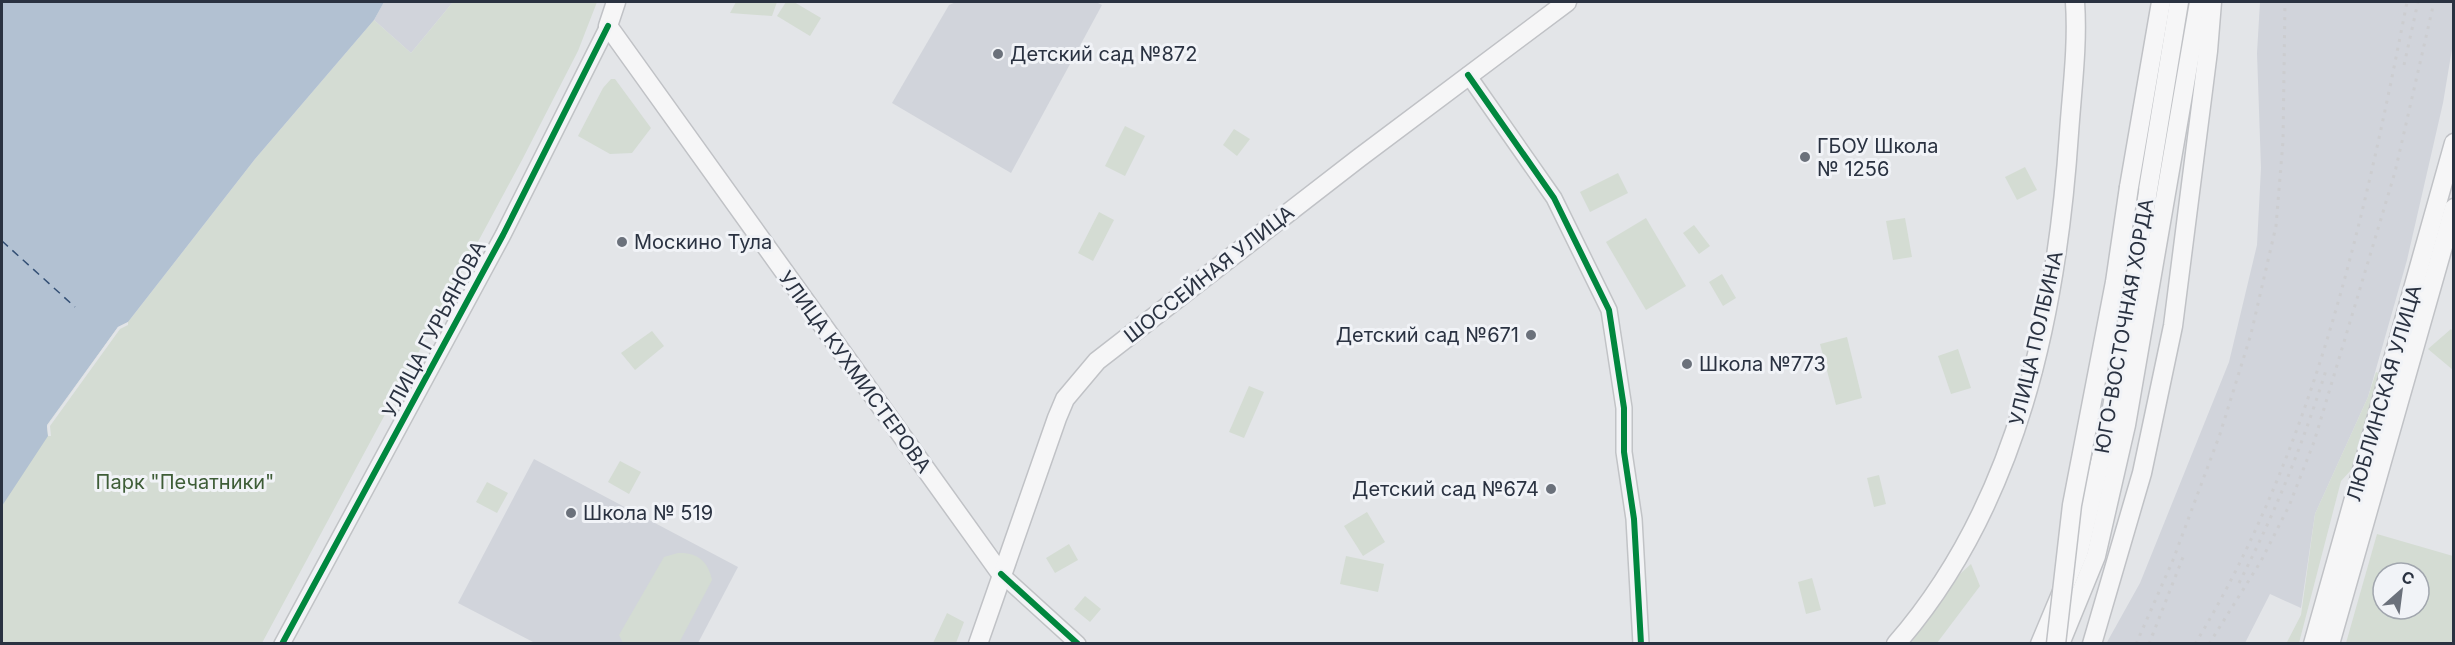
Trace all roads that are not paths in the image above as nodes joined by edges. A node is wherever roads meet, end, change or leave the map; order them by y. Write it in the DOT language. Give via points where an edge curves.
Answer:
graph roads {
  1 [pos="616,2"];
  2 [pos="1567,2"];
  3 [pos="2075,2"];
  4 [pos="2161,2"];
  5 [pos="2179,2"];
  6 [pos="2199,2"];
  7 [pos="2212,2"];
  8 [pos="608,26"];
  9 [pos="1468,75"];
  10 [pos="2454,142"];
  11 [pos="2454,208"];
  12 [pos="1001,574"];
  13 [pos="282,644"];
  14 [pos="978,644"];
  15 [pos="1078,644"];
  16 [pos="1641,644"];
  17 [pos="1896,644"];
  18 [pos="2040,644"];
  19 [pos="2058,644"];
  20 [pos="2092,644"];
  21 [pos="2313,644"];
  22 [pos="2330,644"];
  1 -- 8 [label="main road, УЛИЦА ГУРЬЯНОВА"];
  2 -- 9 [label="main road, ШОССЕЙНАЯ УЛИЦА"];
  3 -- 17 [label="main road, УЛИЦА ПОЛБИНА" via="2076,46 2061,225 2041,337 2021,414 1974,529 1930,602"];
  4 -- 19 [label="main road, bridge" via="2115,282 2072,505"];
  5 -- 18 [label="main road, ЮГО-ВОСТОЧНАЯ ХОРДА" via="2110,420 2079,551"];
  6 -- 19 [label="main road, ЮГО-ВОСТОЧНАЯ ХОРДА" via="2126,425 2096,556"];
  7 -- 20 [label="main road" via="2173,326 2142,472"];
  8 -- 12 [label="main road, УЛИЦА КУХМИСТЕРОВА"];
  8 -- 13 [label="street, УЛИЦА ГУРЬЯНОВА" via="498,245"];
  9 -- 12 [label="main road, ШОССЕЙНАЯ УЛИЦА" via="1097,361 1065,399"];
  9 -- 16 [label="street" via="1554,198 1609,310 1624,408 1624,452 1634,519"];
  10 -- 21 [label="main road, ЛЮБЛИНСКАЯ УЛИЦА"];
  11 -- 22 [label="main road, ЛЮБЛИНСКАЯ УЛИЦА"];
  12 -- 14 [label="main road, ШОССЕЙНАЯ УЛИЦА"];
  12 -- 15 [label="street, УЛИЦА КУХМИСТЕРОВА"];
}
